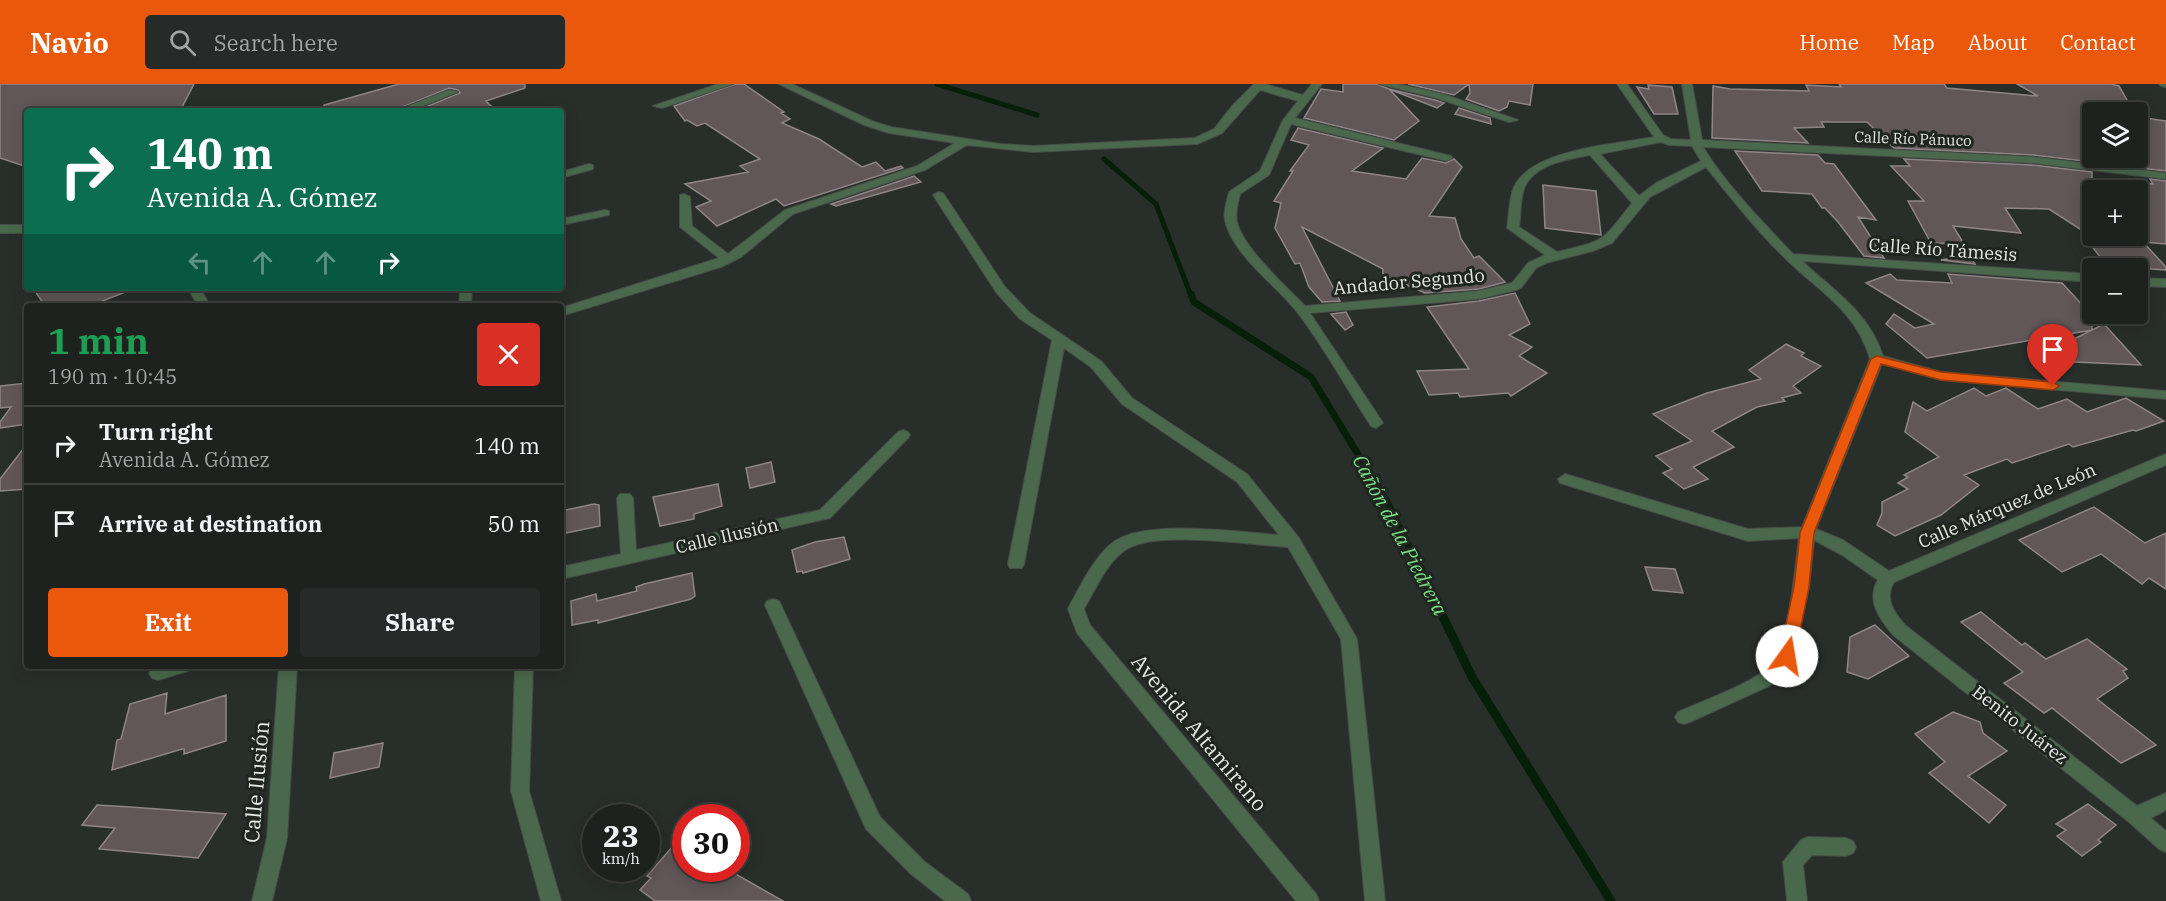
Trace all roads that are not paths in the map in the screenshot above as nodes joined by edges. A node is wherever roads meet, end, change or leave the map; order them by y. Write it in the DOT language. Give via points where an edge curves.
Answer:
graph roads {
  1 [pos="728,84"];
  2 [pos="784,84"];
  3 [pos="1317,84"];
  4 [pos="1384,84"];
  5 [pos="1622,84"];
  6 [pos="1687,84"];
  7 [pos="1259,85"];
  8 [pos="453,92"];
  9 [pos="1304,99"];
  10 [pos="658,106"];
  11 [pos="408,108"];
  12 [pos="1288,120"];
  13 [pos="1513,120"];
  14 [pos="1660,138"];
  15 [pos="967,141"];
  16 [pos="1697,145"];
  17 [pos="1593,152"];
  18 [pos="1447,158"];
  19 [pos="1707,162"];
  20 [pos="589,167"];
  21 [pos="564,174"];
  22 [pos="2166,176"];
  23 [pos="939,195"];
  24 [pos="684,197"];
  25 [pos="1638,202"];
  26 [pos="606,213"];
  27 [pos="564,221"];
  28 [pos="0,229"];
  29 [pos="24,229"];
  30 [pos="1556,256"];
  31 [pos="1790,257"];
  32 [pos="728,259"];
  33 [pos="2082,277"];
  34 [pos="2148,283"];
  35 [pos="2166,284"];
  36 [pos="1302,310"];
  37 [pos="564,311"];
  38 [pos="1059,340"];
  39 [pos="1877,359"];
  40 [pos="2166,395"];
  41 [pos="1377,423"];
  42 [pos="903,435"];
  43 [pos="2166,459"];
  44 [pos="1565,479"];
  45 [pos="625,498"];
  46 [pos="1807,533"];
  47 [pos="1293,542"];
  48 [pos="629,558"];
  49 [pos="1016,564"];
  50 [pos="564,572"];
  51 [pos="1888,578"];
  52 [pos="773,605"];
  53 [pos="172,669"];
  54 [pos="288,669"];
  55 [pos="524,669"];
  56 [pos="158,673"];
  57 [pos="1684,717"];
  58 [pos="2166,801"];
  59 [pos="2136,816"];
  60 [pos="2166,843"];
  61 [pos="1846,847"];
  62 [pos="262,901"];
  63 [pos="552,901"];
  64 [pos="961,901"];
  65 [pos="1309,901"];
  66 [pos="1375,901"];
  67 [pos="1797,901"];
  1 -- 10 [label="street"];
  2 -- 15 [label="street" via="889,130"];
  3 -- 9 [label="street"];
  4 -- 13 [label="street" via="1439,96"];
  5 -- 14 [label="street"];
  6 -- 16 [label="street"];
  7 -- 9 [label="street"];
  7 -- 15 [label="street" via="1218,131 1197,141 1033,149"];
  8 -- 11 [label="street"];
  9 -- 12 [label="street"];
  12 -- 18 [label="street"];
  12 -- 36 [label="street" via="1264,172 1235,192 1230,213 1231,223 1262,269"];
  14 -- 16 [label="street, Calle Río Pánuco"];
  14 -- 17 [label="street, Calle Río Pánuco"];
  15 -- 32 [label="street" via="912,172 789,212"];
  16 -- 19 [label="street"];
  16 -- 22 [label="street, Calle Río Pánuco" via="2033,160"];
  17 -- 25 [label="street"];
  17 -- 30 [label="street" via="1554,159 1531,173 1519,187 1513,228"];
  19 -- 25 [label="street"];
  19 -- 31 [label="street"];
  20 -- 21 [label="street"];
  23 -- 38 [label="street" via="1000,289 1025,316"];
  24 -- 32 [label="street" via="686,227"];
  25 -- 30 [label="street" via="1615,235 1601,245"];
  26 -- 27 [label="street"];
  28 -- 29 [label="street"];
  30 -- 36 [label="street, Andador Segundo" via="1523,273 1517,285 1479,295"];
  31 -- 33 [label="street, Calle Río Támesis"];
  31 -- 39 [label="street" via="1853,312 1872,340"];
  32 -- 37 [label="street"];
  34 -- 35 [label="street"];
  36 -- 41 [label="street"];
  38 -- 47 [label="street" via="1096,364 1127,401 1242,478"];
  38 -- 49 [label="street"];
  39 -- 40 [label="street" via="1941,376"];
  39 -- 46 [label="street"];
  42 -- 48 [label="street, Calle Ilusión" via="825,514"];
  43 -- 51 [label="street, Calle Márquez de León"];
  44 -- 46 [label="street" via="1748,535"];
  45 -- 48 [label="street"];
  46 -- 51 [label="street" via="1849,551"];
  46 -- 57 [label="street" via="1802,587 1787,656 1763,681"];
  47 -- 65 [label="street, Avenida Altamirano" via="1145,536 1120,545 1087,586 1076,609 1083,628"];
  47 -- 66 [label="street" via="1349,639"];
  48 -- 50 [label="street, Calle Ilusión"];
  51 -- 59 [label="street, Benito Juárez" via="1882,585 1880,602 1899,630"];
  52 -- 64 [label="street" via="873,823 918,868"];
  53 -- 56 [label="street"];
  54 -- 62 [label="street, Calle Ilusión" via="277,838"];
  55 -- 63 [label="street" via="520,791"];
  58 -- 59 [label="street"];
  59 -- 60 [label="street, Benito Juárez"];
  61 -- 67 [label="street" via="1808,846 1793,862"];
}
